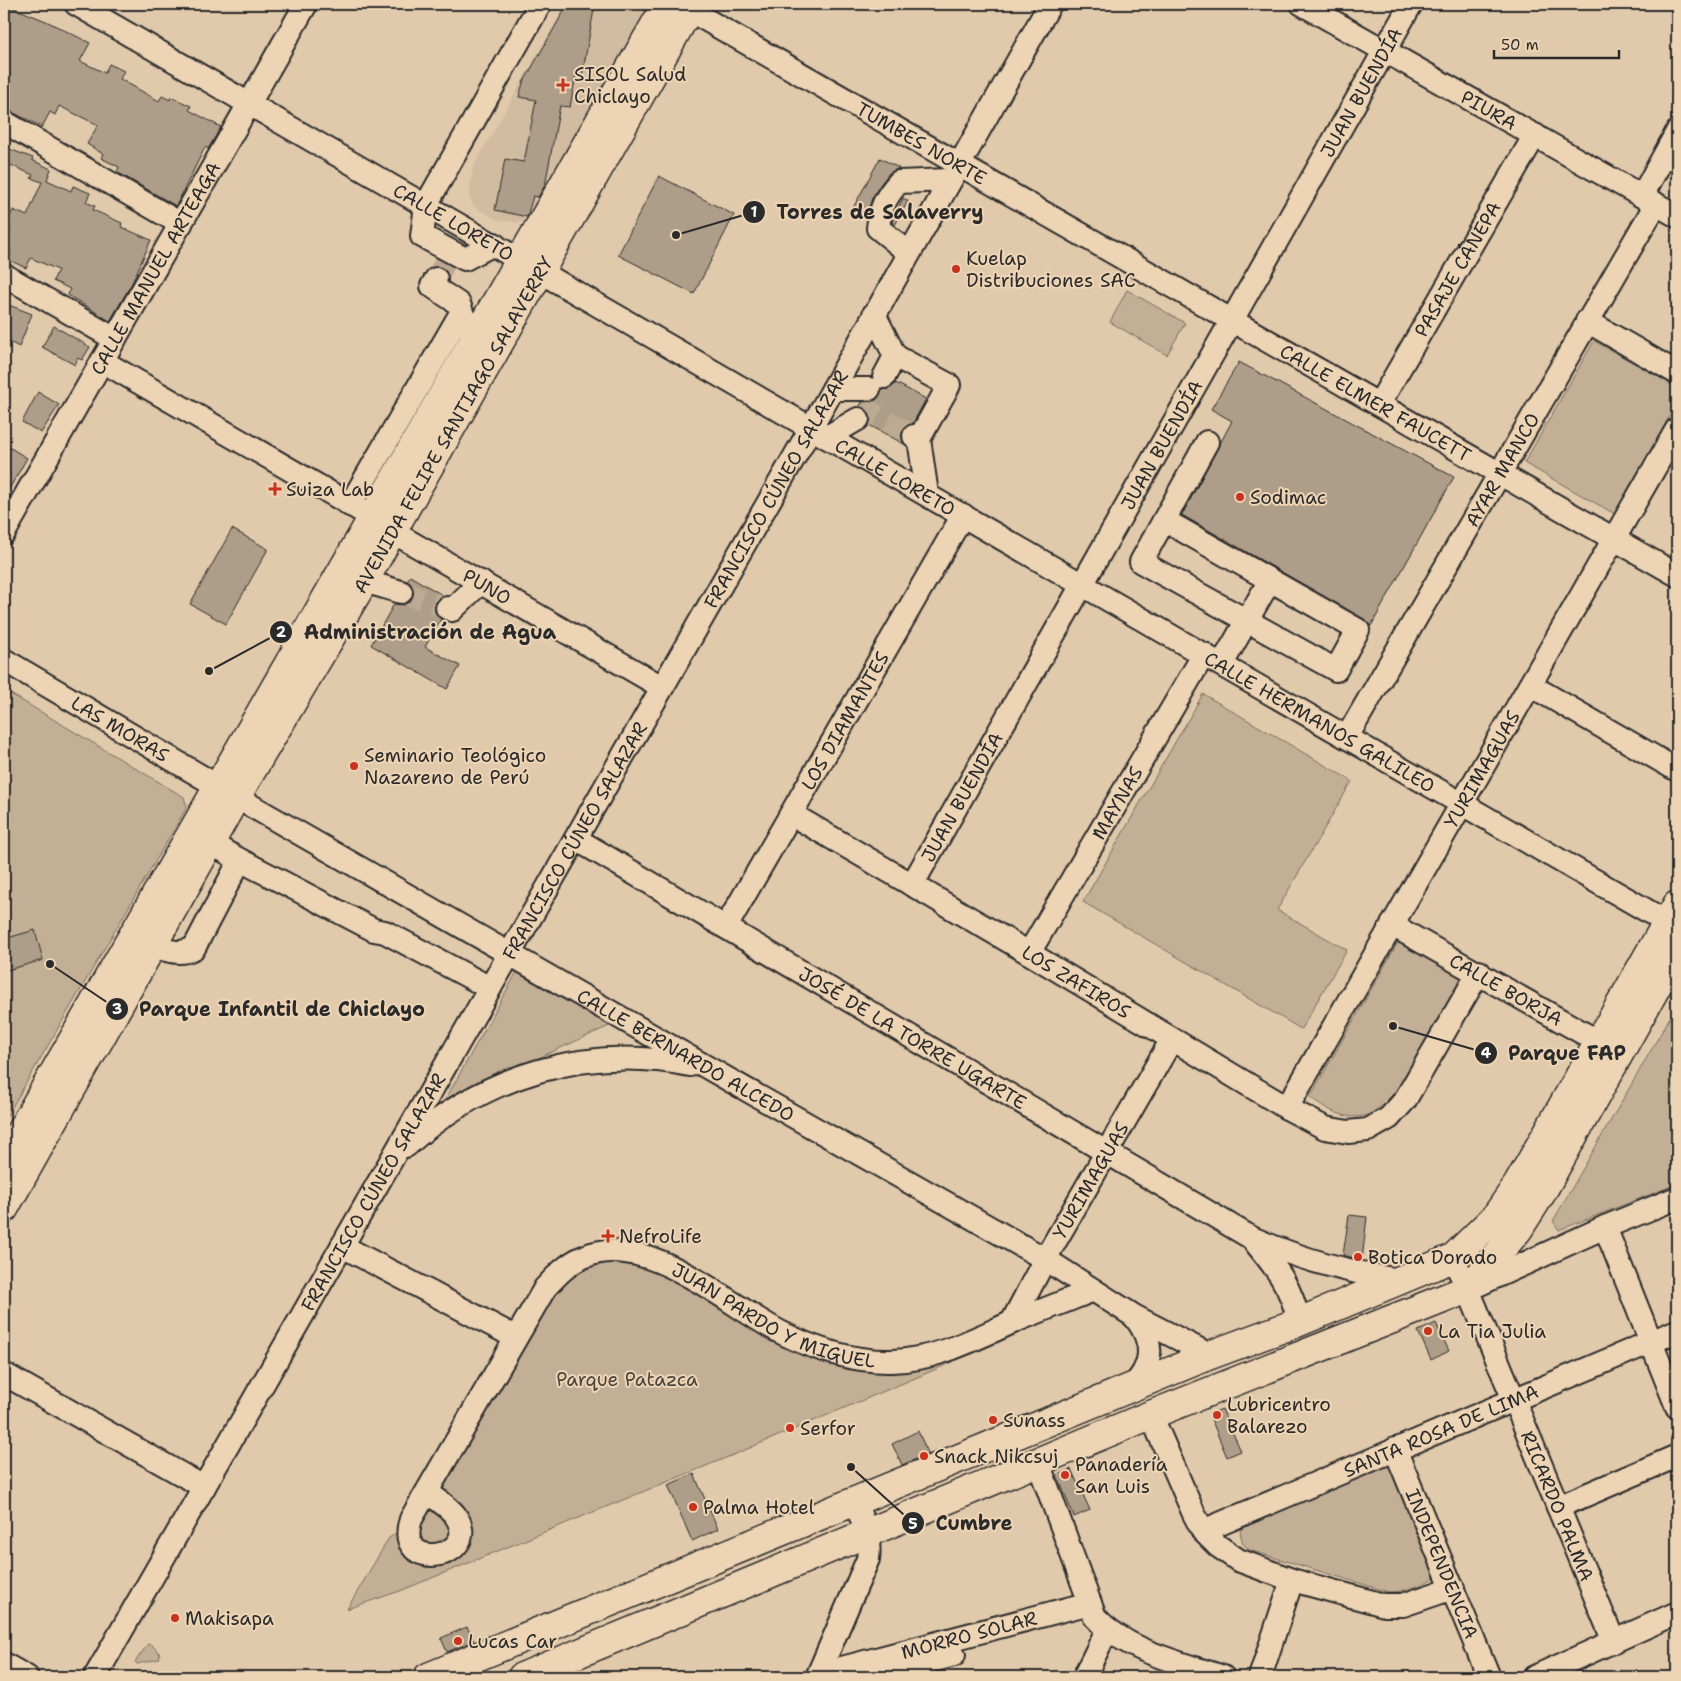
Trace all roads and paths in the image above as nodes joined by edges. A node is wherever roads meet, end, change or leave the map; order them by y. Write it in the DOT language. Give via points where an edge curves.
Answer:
graph roads {
  1 [pos="76,4"];
  2 [pos="306,4"];
  3 [pos="540,4"];
  4 [pos="1050,4"];
  5 [pos="1302,4"];
  6 [pos="1411,4"];
  7 [pos="683,6"];
  8 [pos="1385,50"];
  9 [pos="249,104"];
  10 [pos="4,122"];
  11 [pos="1677,132"];
  12 [pos="1535,135"];
  13 [pos="954,172"];
  14 [pos="1649,200"];
  15 [pos="426,205"];
  16 [pos="1677,216"];
  17 [pos="180,224"];
  18 [pos="494,244"];
  19 [pos="908,253"];
  20 [pos="530,265"];
  21 [pos="4,275"];
  22 [pos="436,279"];
  23 [pos="461,313"];
  24 [pos="874,314"];
  25 [pos="1233,319"];
  26 [pos="1587,321"];
  27 [pos="115,339"];
  28 [pos="473,341"];
  29 [pos="895,356"];
  30 [pos="102,361"];
  31 [pos="1677,373"];
  32 [pos="833,389"];
  33 [pos="872,397"];
  34 [pos="426,400"];
  35 [pos="1380,404"];
  36 [pos="1677,429"];
  37 [pos="819,432"];
  38 [pos="1207,442"];
  39 [pos="1500,473"];
  40 [pos="926,494"];
  41 [pos="963,515"];
  42 [pos="371,518"];
  43 [pos="1164,520"];
  44 [pos="4,533"];
  45 [pos="1614,538"];
  46 [pos="1677,575"];
  47 [pos="1270,580"];
  48 [pos="364,581"];
  49 [pos="481,582"];
  50 [pos="1082,584"];
  51 [pos="401,592"];
  52 [pos="447,608"];
  53 [pos="1247,620"];
  54 [pos="1213,659"];
  55 [pos="4,660"];
  56 [pos="1530,685"];
  57 [pos="662,687"];
  58 [pos="1347,737"];
  59 [pos="1677,770"];
  60 [pos="226,792"];
  61 [pos="1462,803"];
  62 [pos="791,814"];
  63 [pos="576,839"];
  64 [pos="210,843"];
  65 [pos="240,860"];
  66 [pos="912,885"];
  67 [pos="1674,918"];
  68 [pos="1392,924"];
  69 [pos="726,927"];
  70 [pos="152,946"];
  71 [pos="1677,950"];
  72 [pos="1029,953"];
  73 [pos="509,954"];
  74 [pos="1478,972"];
  75 [pos="490,988"];
  76 [pos="1172,1039"];
  77 [pos="1609,1048"];
  78 [pos="710,1070"];
  79 [pos="1287,1108"];
  80 [pos="1108,1153"];
  81 [pos="4,1160"];
  82 [pos="391,1161"];
  83 [pos="1677,1198"];
  84 [pos="4,1209"];
  85 [pos="1605,1227"];
  86 [pos="1250,1237"];
  87 [pos="342,1246"];
  88 [pos="1453,1258"];
  89 [pos="1045,1259"];
  90 [pos="1399,1280"];
  91 [pos="1468,1289"];
  92 [pos="1093,1290"];
  93 [pos="1134,1316"];
  94 [pos="1012,1322"];
  95 [pos="1299,1322"];
  96 [pos="1677,1331"];
  97 [pos="515,1337"];
  98 [pos="1651,1342"];
  99 [pos="1210,1355"];
  100 [pos="4,1374"];
  101 [pos="1130,1389"];
  102 [pos="1513,1400"];
  103 [pos="1677,1407"];
  104 [pos="1151,1415"];
  105 [pos="1395,1449"];
  106 [pos="1677,1456"];
  107 [pos="1038,1462"];
  108 [pos="204,1487"];
  109 [pos="428,1492"];
  110 [pos="854,1502"];
  111 [pos="1558,1507"];
  112 [pos="1203,1531"];
  113 [pos="868,1534"];
  114 [pos="1292,1580"];
  115 [pos="1453,1588"];
  116 [pos="1677,1613"];
  117 [pos="1097,1617"];
  118 [pos="1614,1642"];
  119 [pos="925,1663"];
  120 [pos="4,1664"];
  121 [pos="1568,1670"];
  122 [pos="101,1673"];
  123 [pos="533,1675"];
  124 [pos="818,1676"];
  125 [pos="27,1677"];
  126 [pos="428,1677"];
  127 [pos="870,1677"];
  128 [pos="1084,1677"];
  129 [pos="1223,1677"];
  130 [pos="1260,1677"];
  131 [pos="1489,1677"];
  132 [pos="1534,1677"];
  1 -- 9 [label="street, CALLE LORETO"];
  2 -- 9 [label="street, CALLE MANUEL ARTEAGA"];
  3 -- 15 [label="street"];
  4 -- 13 [label="street, FRANCISCO CÚNEO SALAZAR"];
  5 -- 8 [label="street, PIURA"];
  6 -- 8 [label="street, JUAN BUENDÍA"];
  7 -- 13 [label="street, TUMBES NORTE"];
  7 -- 20 [label="main road, AVENIDA FELIPE SANTIAGO SALAVERRY"];
  8 -- 12 [label="street, PIURA"];
  8 -- 25 [label="street, JUAN BUENDÍA"];
  9 -- 15 [label="street, CALLE LORETO"];
  9 -- 17 [label="street, CALLE MANUEL ARTEAGA"];
  10 -- 17 [label="street"];
  11 -- 14 [label="street, AYAR MANCO"];
  12 -- 14 [label="street, PIURA"];
  12 -- 35 [label="street, PASAJE CÁNEPA"];
  13 -- 19 [label="street, FRANCISCO CÚNEO SALAZAR"];
  13 -- 19 [label="street" via="899,182 889,193 880,211 878,228"];
  13 -- 25 [label="street, TUMBES NORTE"];
  14 -- 16 [label="street, PIURA"];
  14 -- 26 [label="street, AYAR MANCO"];
  15 -- 18 [label="street, CALLE LORETO"];
  15 -- 18 [label="street" via="422,236 449,255 465,260"];
  17 -- 27 [label="street, CALLE MANUEL ARTEAGA"];
  18 -- 20 [label="street, CALLE LORETO"];
  19 -- 24 [label="street, FRANCISCO CÚNEO SALAZAR"];
  20 -- 28 [label="main road, AVENIDA FELIPE SANTIAGO SALAVERRY"];
  20 -- 37 [label="street, CALLE LORETO"];
  20 -- 42 [label="main road, AVENIDA FELIPE SANTIAGO SALAVERRY"];
  21 -- 27 [label="street"];
  22 -- 23 [label="street" via="432,286 459,304"];
  23 -- 28 [label="street"];
  23 -- 34 [label="street"];
  24 -- 29 [label="street"];
  24 -- 32 [label="street, FRANCISCO CÚNEO SALAZAR"];
  25 -- 35 [label="street, CALLE ELMER FAUCETT"];
  25 -- 50 [label="street, JUAN BUENDÍA"];
  26 -- 31 [label="street"];
  26 -- 39 [label="street, AYAR MANCO"];
  27 -- 30 [label="street, CALLE MANUEL ARTEAGA"];
  28 -- 34 [label="main road, AVENIDA FELIPE SANTIAGO SALAVERRY"];
  29 -- 33 [label="street"];
  29 -- 40 [label="street" via="948,385 916,437"];
  30 -- 42 [label="street, PUNO"];
  30 -- 44 [label="street, CALLE MANUEL ARTEAGA"];
  32 -- 33 [label="street"];
  32 -- 37 [label="street, FRANCISCO CÚNEO SALAZAR"];
  33 -- 37 [label="street"];
  34 -- 42 [label="main road, AVENIDA FELIPE SANTIAGO SALAVERRY" via="381,477"];
  35 -- 39 [label="street, CALLE ELMER FAUCETT"];
  36 -- 45 [label="street, YURIMAGUAS"];
  37 -- 40 [label="street, CALLE LORETO"];
  37 -- 57 [label="street, FRANCISCO CÚNEO SALAZAR"];
  38 -- 43 [label="street"];
  39 -- 45 [label="street, CALLE ELMER FAUCETT"];
  39 -- 58 [label="street, AYAR MANCO"];
  40 -- 41 [label="street, CALLE LORETO"];
  41 -- 50 [label="street, CALLE HERMANOS GALILEO"];
  41 -- 62 [label="street, LOS DIAMANTES"];
  42 -- 48 [label="main road, AVENIDA FELIPE SANTIAGO SALAVERRY"];
  42 -- 49 [label="street, PUNO"];
  42 -- 60 [label="main road, AVENIDA FELIPE SANTIAGO SALAVERRY"];
  43 -- 47 [label="street"];
  43 -- 53 [label="street" via="1141,562"];
  45 -- 46 [label="street, CALLE ELMER FAUCETT"];
  45 -- 56 [label="street, YURIMAGUAS"];
  47 -- 53 [label="street, MAYNAS"];
  47 -- 53 [label="street" via="1358,630 1336,670"];
  48 -- 51 [label="street"];
  48 -- 60 [label="main road, AVENIDA FELIPE SANTIAGO SALAVERRY"];
  49 -- 52 [label="street" via="452,610"];
  49 -- 57 [label="street, PUNO"];
  50 -- 54 [label="street, CALLE HERMANOS GALILEO"];
  50 -- 66 [label="street, JUAN BUENDÍA"];
  53 -- 54 [label="street, MAYNAS"];
  54 -- 58 [label="street, CALLE HERMANOS GALILEO"];
  54 -- 72 [label="street, MAYNAS"];
  55 -- 60 [label="street, LAS MORAS"];
  56 -- 59 [label="street"];
  56 -- 61 [label="street, YURIMAGUAS"];
  57 -- 63 [label="street, FRANCISCO CÚNEO SALAZAR"];
  58 -- 61 [label="street, CALLE HERMANOS GALILEO"];
  60 -- 64 [label="main road, AVENIDA FELIPE SANTIAGO SALAVERRY"];
  60 -- 73 [label="street, CALLE BERNARDO ALCEDO"];
  60 -- 81 [label="main road, AVENIDA FELIPE SANTIAGO SALAVERRY"];
  61 -- 67 [label="street, CALLE HERMANOS GALILEO"];
  61 -- 68 [label="street, YURIMAGUAS"];
  62 -- 66 [label="street, LOS ZAFIROS"];
  62 -- 69 [label="street, LOS DIAMANTES"];
  63 -- 69 [label="street, JOSÉ DE LA TORRE UGARTE"];
  63 -- 73 [label="street, FRANCISCO CÚNEO SALAZAR"];
  64 -- 65 [label="street"];
  64 -- 70 [label="main road, AVENIDA FELIPE SANTIAGO SALAVERRY"];
  65 -- 70 [label="street" via="194,948 176,953"];
  65 -- 75 [label="street"];
  66 -- 72 [label="street, LOS ZAFIROS"];
  67 -- 77 [label="main road"];
  68 -- 74 [label="street, CALLE BORJA"];
  68 -- 79 [label="street, YURIMAGUAS"];
  69 -- 80 [label="street, JOSÉ DE LA TORRE UGARTE"];
  70 -- 84 [label="main road, AVENIDA FELIPE SANTIAGO SALAVERRY"];
  71 -- 77 [label="main road"];
  72 -- 76 [label="street, LOS ZAFIROS"];
  73 -- 75 [label="street, FRANCISCO CÚNEO SALAZAR"];
  73 -- 78 [label="street, CALLE BERNARDO ALCEDO"];
  74 -- 77 [label="street, CALLE BORJA"];
  74 -- 79 [label="street, LOS ZAFIROS" via="1406,1100 1389,1118 1368,1130 1348,1132 1325,1128"];
  75 -- 82 [label="street, FRANCISCO CÚNEO SALAZAR"];
  76 -- 79 [label="street, LOS ZAFIROS"];
  76 -- 80 [label="street, YURIMAGUAS"];
  77 -- 88 [label="main road" via="1496,1216"];
  77 -- 91 [label="main road" via="1523,1222"];
  78 -- 82 [label="street" via="667,1060 624,1058 580,1061 538,1070 497,1085 459,1105 423,1131"];
  78 -- 89 [label="street, CALLE BERNARDO ALCEDO"];
  80 -- 86 [label="street, JOSÉ DE LA TORRE UGARTE"];
  80 -- 89 [label="street, YURIMAGUAS"];
  82 -- 87 [label="street, FRANCISCO CÚNEO SALAZAR"];
  83 -- 85 [label="street"];
  85 -- 91 [label="street"];
  85 -- 98 [label="street"];
  86 -- 90 [label="street, JOSÉ DE LA TORRE UGARTE" via="1306,1260"];
  86 -- 95 [label="street, JOSÉ DE LA TORRE UGARTE" via="1288,1285"];
  87 -- 97 [label="street"];
  87 -- 108 [label="street, FRANCISCO CÚNEO SALAZAR"];
  88 -- 90 [label="main road"];
  88 -- 91 [label="street, RICARDO PALMA"];
  89 -- 92 [label="street, CALLE BERNARDO ALCEDO"];
  89 -- 94 [label="street, YURIMAGUAS"];
  90 -- 95 [label="main road"];
  91 -- 102 [label="street, RICARDO PALMA"];
  91 -- 104 [label="main road"];
  92 -- 93 [label="street, CALLE BERNARDO ALCEDO"];
  92 -- 94 [label="street, JUAN PARDO Y MIGUEL"];
  93 -- 99 [label="street, CALLE BERNARDO ALCEDO"];
  93 -- 101 [label="street, CALLE BERNARDO ALCEDO" via="1148,1340 1150,1354 1147,1367"];
  94 -- 97 [label="street, JUAN PARDO Y MIGUEL" via="960,1347 920,1358 892,1361 857,1359 822,1350 780,1332 658,1259 631,1252 604,1252 586,1256 563,1269 545,1288"];
  95 -- 99 [label="main road"];
  96 -- 98 [label="street, SANTA ROSA DE LIMA"];
  97 -- 109 [label="street, JUAN PARDO Y MIGUEL"];
  98 -- 102 [label="street, SANTA ROSA DE LIMA"];
  98 -- 103 [label="street"];
  99 -- 101 [label="main road"];
  100 -- 108 [label="street"];
  101 -- 110 [label="main road"];
  102 -- 105 [label="street, SANTA ROSA DE LIMA"];
  102 -- 111 [label="street, RICARDO PALMA"];
  104 -- 107 [label="main road"];
  104 -- 112 [label="street"];
  105 -- 112 [label="street, SANTA ROSA DE LIMA"];
  105 -- 115 [label="street, INDEPENDENCIA"];
  106 -- 111 [label="street"];
  107 -- 113 [label="main road"];
  107 -- 117 [label="street"];
  108 -- 122 [label="street, FRANCISCO CÚNEO SALAZAR"];
  110 -- 113 [label="street"];
  110 -- 126 [label="main road"];
  111 -- 118 [label="street, RICARDO PALMA"];
  112 -- 114 [label="street" via="1238,1560"];
  113 -- 123 [label="main road"];
  113 -- 124 [label="street" via="870,1546 863,1572"];
  114 -- 115 [label="street" via="1384,1605 1403,1605"];
  114 -- 130 [label="street"];
  115 -- 131 [label="street, INDEPENDENCIA"];
  116 -- 118 [label="street"];
  117 -- 119 [label="street, MORRO SOLAR"];
  117 -- 128 [label="street"];
  117 -- 129 [label="street" via="1133,1645"];
  118 -- 121 [label="street"];
  119 -- 124 [label="street, MORRO SOLAR"];
  119 -- 127 [label="street, MORRO SOLAR"];
  120 -- 125 [label="street"];
  121 -- 132 [label="street"];
}
